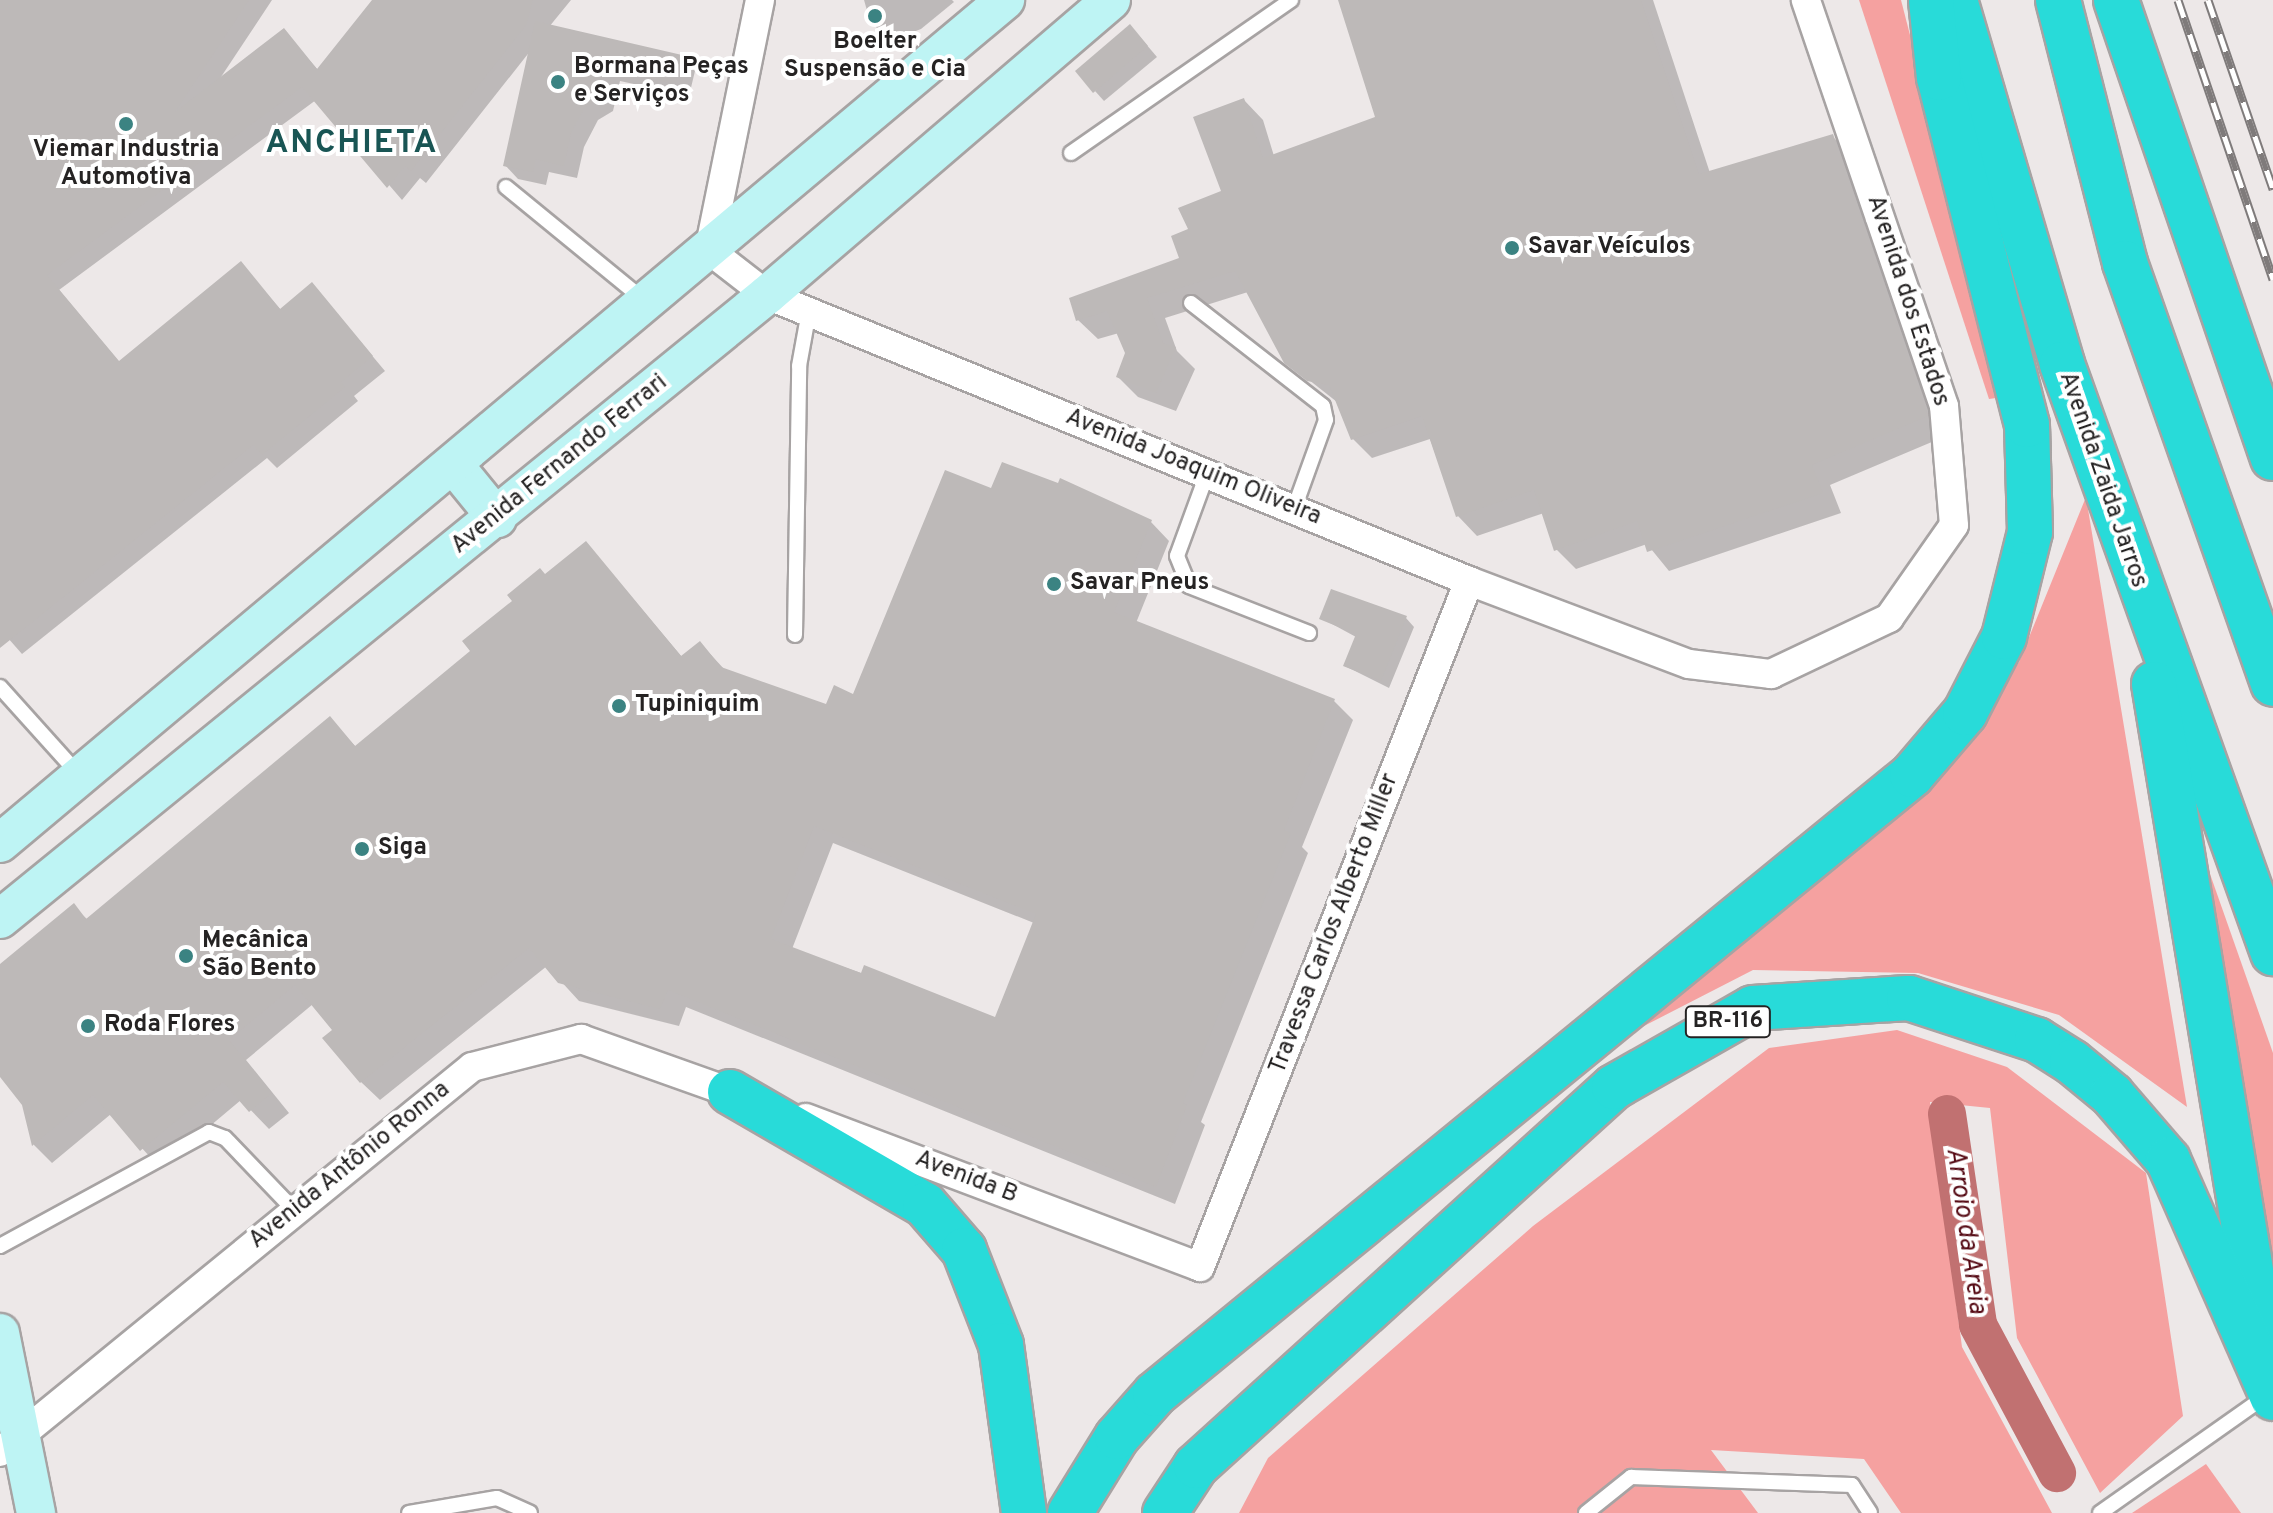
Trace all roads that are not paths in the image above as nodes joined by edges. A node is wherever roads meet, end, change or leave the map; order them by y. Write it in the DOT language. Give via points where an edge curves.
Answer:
graph roads {
  1 [pos="760,0"];
  2 [pos="1005,0"];
  3 [pos="1111,0"];
  4 [pos="1291,0"];
  5 [pos="1806,0"];
  6 [pos="1931,0"];
  7 [pos="1955,0"];
  8 [pos="2058,0"];
  9 [pos="2116,0"];
  10 [pos="1071,153"];
  11 [pos="506,187"];
  12 [pos="709,250"];
  13 [pos="767,295"];
  14 [pos="646,302"];
  15 [pos="1191,303"];
  16 [pos="809,311"];
  17 [pos="2273,458"];
  18 [pos="453,464"];
  19 [pos="1207,474"];
  20 [pos="1294,509"];
  21 [pos="497,518"];
  22 [pos="2136,579"];
  23 [pos="1469,581"];
  24 [pos="1309,633"];
  25 [pos="795,635"];
  26 [pos="1689,664"];
  27 [pos="2273,684"];
  28 [pos="0,687"];
  29 [pos="80,777"];
  30 [pos="0,843"];
  31 [pos="0,919"];
  32 [pos="2273,953"];
  33 [pos="730,1092"];
  34 [pos="295,1211"];
  35 [pos="0,1246"];
  36 [pos="1200,1267"];
  37 [pos="0,1333"];
  38 [pos="2272,1395"];
  39 [pos="9,1445"];
  40 [pos="36,1513"];
  41 [pos="409,1513"];
  42 [pos="530,1513"];
  43 [pos="1024,1513"];
  44 [pos="1070,1513"];
  45 [pos="1165,1513"];
  46 [pos="1586,1513"];
  47 [pos="1870,1513"];
  48 [pos="2100,1513"];
  1 -- 12 [label="street"];
  2 -- 12 [label="street"];
  3 -- 13 [label="street, Avenida Fernando Ferrari"];
  4 -- 10 [label="lane"];
  5 -- 26 [label="street, Avenida dos Estados" via="1944,406 1954,525 1889,618 1771,674"];
  6 -- 44 [label="highway" via="1939,78 2027,425 2030,532 2004,637 1965,713 1912,775 1155,1394 1117,1437"];
  7 -- 22 [label="highway, Avenida Zaida Jarros" via="2062,364"];
  8 -- 27 [label="highway" via="2125,263"];
  9 -- 17 [label="highway"];
  11 -- 14 [label="lane"];
  12 -- 13 [label="street, Avenida Joaquim Oliveira"];
  12 -- 14 [label="street"];
  13 -- 16 [label="street, Avenida Joaquim Oliveira"];
  13 -- 21 [label="street, Avenida Fernando Ferrari"];
  14 -- 18 [label="street"];
  15 -- 20 [label="lane" via="1323,406 1326,420"];
  16 -- 19 [label="street, Avenida Joaquim Oliveira"];
  16 -- 25 [label="lane" via="799,366"];
  18 -- 21 [label="street"];
  18 -- 29 [label="street"];
  19 -- 20 [label="street, Avenida Joaquim Oliveira"];
  19 -- 24 [label="lane" via="1177,556 1189,586"];
  20 -- 23 [label="street, Avenida Joaquim Oliveira"];
  21 -- 31 [label="street, Avenida Fernando Ferrari"];
  22 -- 32 [label="highway, Avenida Zaida Jarros"];
  22 -- 38 [label="highway"];
  23 -- 26 [label="street, Avenida Joaquim Oliveira"];
  23 -- 36 [label="street, Travessa Carlos Alberto Miller"];
  28 -- 29 [label="lane"];
  29 -- 30 [label="street"];
  33 -- 34 [label="street, Avenida Antônio Ronna" via="581,1039 472,1067"];
  33 -- 36 [label="street, Avenida B"];
  33 -- 43 [label="highway" via="925,1205 964,1250 1001,1345"];
  34 -- 35 [label="lane" via="225,1138 209,1132"];
  34 -- 39 [label="street, Avenida Antônio Ronna"];
  37 -- 39 [label="street"];
  38 -- 45 [label="highway, BR-116" via="2168,1160 2112,1095 2072,1062 2037,1040 1909,998 1753,1008 1614,1087 1196,1466"];
  38 -- 48 [label="lane"];
  39 -- 40 [label="street"];
  41 -- 42 [label="lane" via="497,1498"];
  46 -- 47 [label="lane" via="1631,1477 1852,1485"];
}
